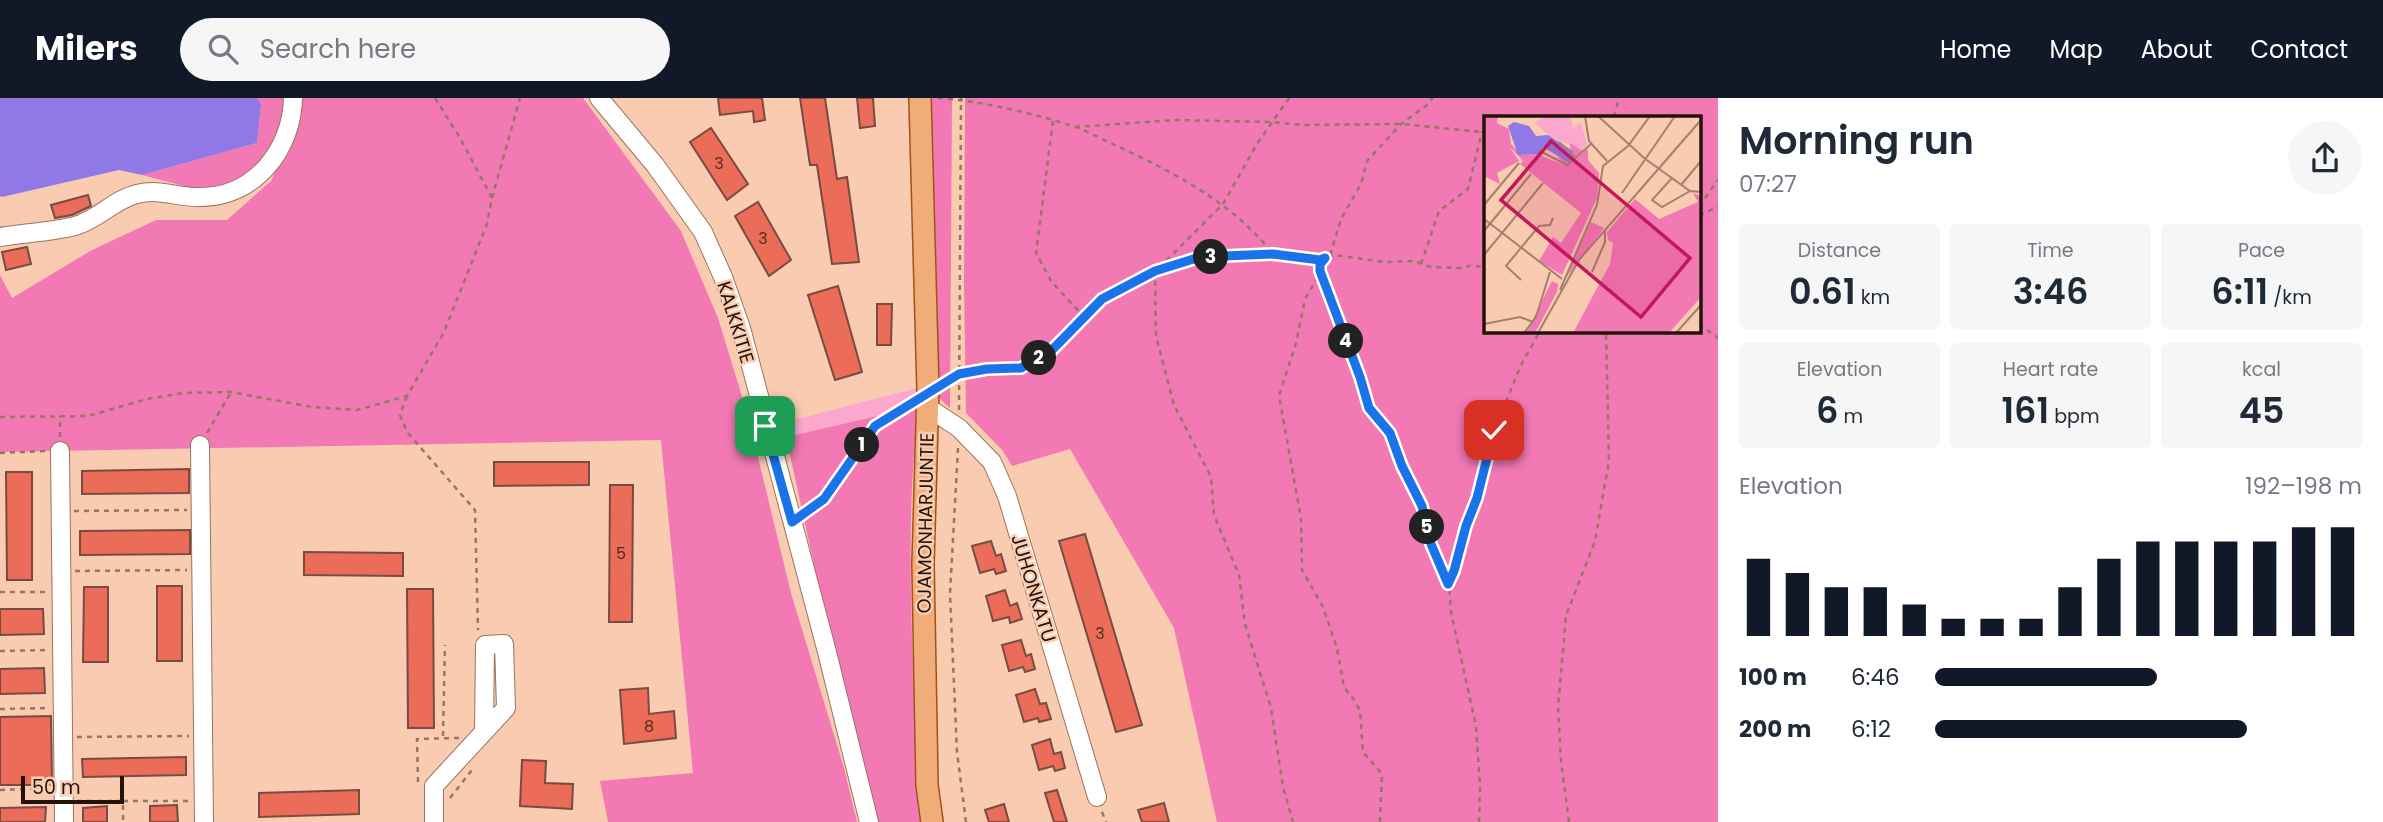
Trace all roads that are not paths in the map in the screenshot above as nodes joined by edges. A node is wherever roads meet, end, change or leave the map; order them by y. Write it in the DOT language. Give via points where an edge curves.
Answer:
graph roads {
  1 [pos="293,98"];
  2 [pos="599,98"];
  3 [pos="919,98"];
  4 [pos="0,236"];
  5 [pos="927,400"];
  6 [pos="200,445"];
  7 [pos="60,451"];
  8 [pos="475,732"];
  9 [pos="1097,797"];
  10 [pos="64,822"];
  11 [pos="204,822"];
  12 [pos="433,822"];
  13 [pos="869,822"];
  14 [pos="932,822"];
  1 -- 4 [label="street" via="284,144 266,169 239,190 201,197 156,190 134,194 76,225"];
  2 -- 13 [label="street, KALKKITIE" via="703,232 723,277 741,328"];
  3 -- 5 [label="main road, OJAMONHARJUNTIE"];
  5 -- 9 [label="street, JUHONKATU" via="992,462 1007,496"];
  5 -- 14 [label="main road, OJAMONHARJUNTIE" via="923,578"];
  6 -- 11 [label="street"];
  7 -- 10 [label="street"];
  8 -- 12 [label="street" via="434,786"];
}
